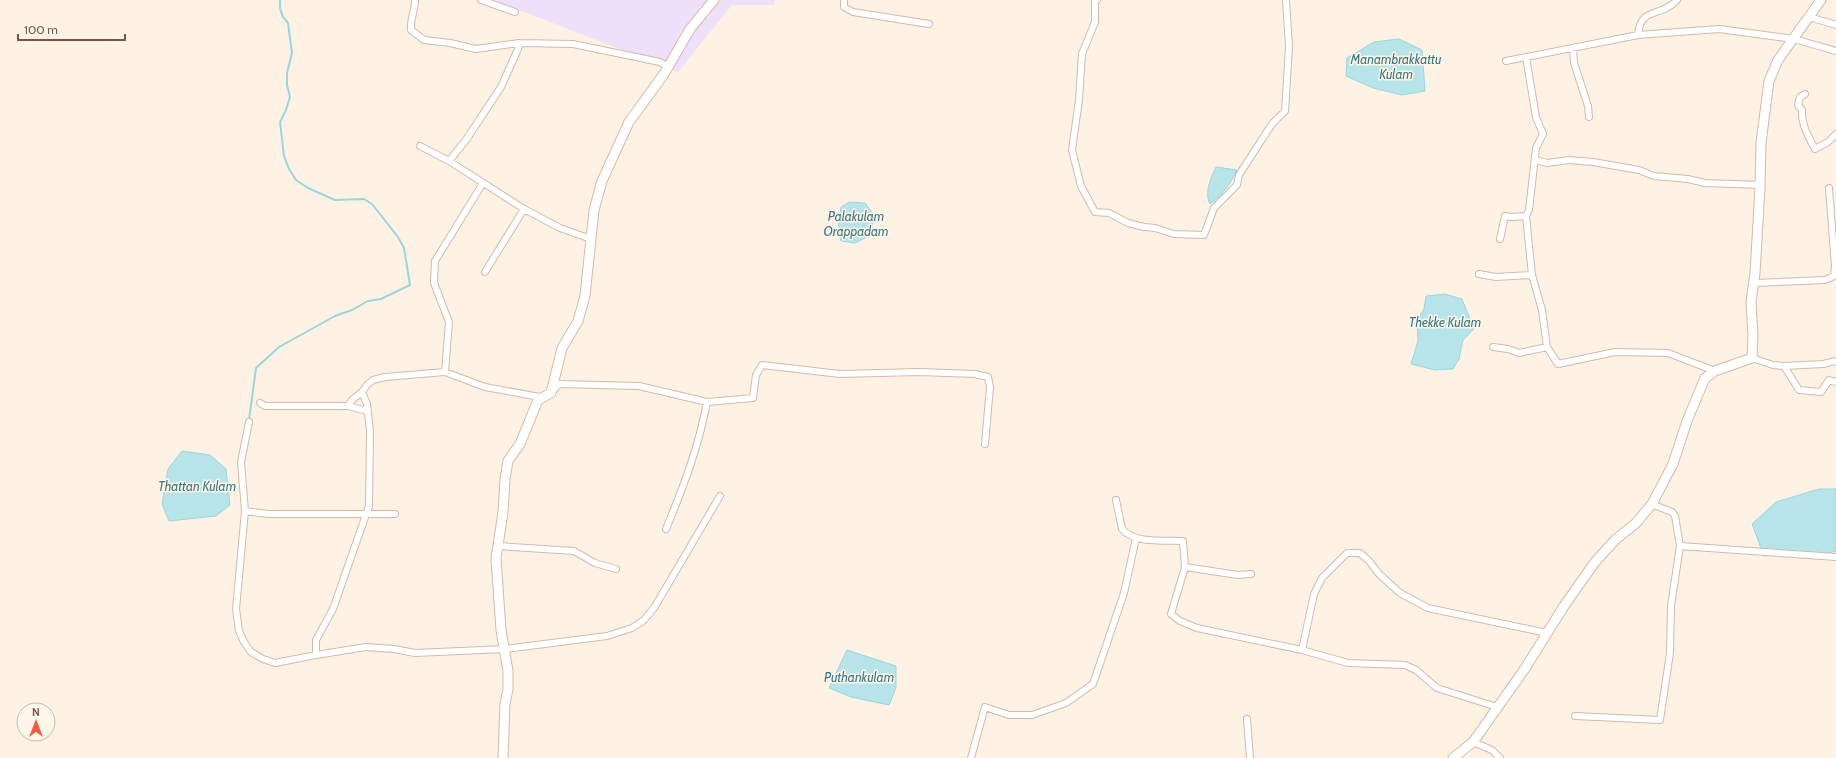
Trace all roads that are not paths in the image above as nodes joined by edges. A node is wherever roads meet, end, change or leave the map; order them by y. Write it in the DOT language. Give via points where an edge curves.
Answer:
graph roads {
  1 [pos="415,0"];
  2 [pos="481,0"];
  3 [pos="714,0"];
  4 [pos="844,0"];
  5 [pos="1097,0"];
  6 [pos="1286,0"];
  7 [pos="1677,0"];
  8 [pos="1821,0"];
  9 [pos="515,12"];
  10 [pos="1809,17"];
  11 [pos="929,24"];
  12 [pos="1836,25"];
  13 [pos="1638,35"];
  14 [pos="1794,39"];
  15 [pos="519,43"];
  16 [pos="1572,48"];
  17 [pos="1836,51"];
  18 [pos="1526,57"];
  19 [pos="1506,61"];
  20 [pos="668,67"];
  21 [pos="1805,94"];
  22 [pos="1589,117"];
  23 [pos="1836,134"];
  24 [pos="420,146"];
  25 [pos="1536,160"];
  26 [pos="449,161"];
  27 [pos="483,183"];
  28 [pos="1761,185"];
  29 [pos="1829,188"];
  30 [pos="524,209"];
  31 [pos="1526,216"];
  32 [pos="591,238"];
  33 [pos="1500,239"];
  34 [pos="485,272"];
  35 [pos="1479,274"];
  36 [pos="1532,275"];
  37 [pos="1754,283"];
  38 [pos="1493,347"];
  39 [pos="1547,347"];
  40 [pos="1752,358"];
  41 [pos="1836,361"];
  42 [pos="1784,366"];
  43 [pos="1715,371"];
  44 [pos="445,372"];
  45 [pos="1836,382"];
  46 [pos="362,392"];
  47 [pos="551,393"];
  48 [pos="538,400"];
  49 [pos="707,402"];
  50 [pos="260,403"];
  51 [pos="348,406"];
  52 [pos="367,410"];
  53 [pos="249,422"];
  54 [pos="985,444"];
  55 [pos="720,496"];
  56 [pos="1116,500"];
  57 [pos="1652,504"];
  58 [pos="245,511"];
  59 [pos="365,514"];
  60 [pos="395,514"];
  61 [pos="666,529"];
  62 [pos="1136,538"];
  63 [pos="498,546"];
  64 [pos="1680,546"];
  65 [pos="1836,557"];
  66 [pos="1185,567"];
  67 [pos="616,569"];
  68 [pos="1251,574"];
  69 [pos="1547,633"];
  70 [pos="504,649"];
  71 [pos="1302,650"];
  72 [pos="316,655"];
  73 [pos="1497,707"];
  74 [pos="1574,716"];
  75 [pos="1247,719"];
  76 [pos="1473,742"];
  77 [pos="502,758"];
  78 [pos="971,758"];
  79 [pos="1250,758"];
  80 [pos="1454,758"];
  81 [pos="1500,758"];
  1 -- 15 [label="street" via="410,30 424,40 476,49"];
  2 -- 9 [label="street"];
  3 -- 20 [label="street" via="690,29"];
  4 -- 11 [label="street" via="844,7 853,12"];
  5 -- 6 [label="street" via="1095,22 1082,54 1072,150 1081,186 1095,212 1109,213 1144,228 1155,228 1174,234 1204,235 1214,208 1237,185 1239,175 1272,124 1285,111 1289,46"];
  7 -- 13 [label="street" via="1667,10 1647,15 1639,25"];
  8 -- 10 [label="street"];
  10 -- 12 [label="street"];
  10 -- 14 [label="street"];
  13 -- 14 [label="street" via="1719,28"];
  13 -- 16 [label="street"];
  14 -- 17 [label="street"];
  14 -- 28 [label="street" via="1778,60 1769,81 1761,143"];
  15 -- 20 [label="street" via="582,44 660,62"];
  15 -- 26 [label="street" via="501,87"];
  16 -- 18 [label="street"];
  16 -- 22 [label="street"];
  18 -- 19 [label="street"];
  18 -- 25 [label="street" via="1536,117 1543,134 1536,148"];
  20 -- 32 [label="street" via="628,122 602,181 594,210"];
  21 -- 23 [label="street" via="1800,97 1798,105 1815,149"];
  24 -- 26 [label="street"];
  25 -- 28 [label="street" via="1547,163 1569,160 1594,162 1639,170 1654,176 1688,178 1705,183"];
  25 -- 31 [label="street"];
  26 -- 27 [label="street"];
  27 -- 30 [label="street"];
  27 -- 44 [label="street" via="435,261 434,283 449,322"];
  28 -- 37 [label="street"];
  29 -- 37 [label="street" via="1834,276 1825,280"];
  30 -- 32 [label="street" via="560,228"];
  30 -- 34 [label="street"];
  31 -- 33 [label="street" via="1505,216"];
  31 -- 36 [label="street"];
  32 -- 47 [label="street" via="585,296 578,321 562,348"];
  35 -- 36 [label="street"];
  36 -- 39 [label="street" via="1542,310"];
  37 -- 40 [label="street" via="1751,302"];
  38 -- 39 [label="street" via="1508,348 1519,354"];
  39 -- 43 [label="street" via="1558,364 1615,352 1668,354"];
  40 -- 42 [label="street"];
  40 -- 43 [label="street"];
  41 -- 42 [label="street"];
  42 -- 45 [label="street" via="1799,390 1821,392 1829,380"];
  43 -- 57 [label="street" via="1705,378 1673,464"];
  44 -- 46 [label="street" via="385,377 373,380"];
  44 -- 48 [label="street" via="484,387 540,397"];
  46 -- 51 [label="street"];
  46 -- 52 [label="street"];
  47 -- 48 [label="street"];
  47 -- 49 [label="street" via="560,384 640,386"];
  48 -- 63 [label="street" via="520,444 508,461"];
  49 -- 54 [label="street" via="753,398 756,375 762,365 840,374 975,374 988,377 990,387"];
  49 -- 61 [label="street" via="702,432"];
  50 -- 51 [label="street" via="265,406"];
  51 -- 52 [label="street"];
  52 -- 59 [label="street" via="370,431 369,506"];
  53 -- 58 [label="street" via="241,462"];
  55 -- 70 [label="street" via="654,608 644,620 632,628 607,636"];
  56 -- 62 [label="street" via="1122,529"];
  57 -- 64 [label="street" via="1672,512 1675,516"];
  57 -- 69 [label="street" via="1595,562"];
  58 -- 59 [label="street" via="268,514"];
  58 -- 72 [label="street" via="236,610 239,631 244,642 257,655 275,663"];
  59 -- 60 [label="street"];
  59 -- 72 [label="street" via="333,609 316,640"];
  62 -- 66 [label="street" via="1183,541"];
  62 -- 78 [label="street" via="1124,593 1093,684 1066,703 1032,715 1009,715 985,707"];
  63 -- 67 [label="street" via="574,551 595,563"];
  63 -- 70 [label="street" via="497,567"];
  64 -- 65 [label="street"];
  64 -- 74 [label="street" via="1671,606 1670,653 1660,720"];
  66 -- 68 [label="street" via="1238,575"];
  66 -- 71 [label="street" via="1171,614 1180,622 1197,628"];
  69 -- 71 [label="street" via="1428,608 1400,593 1360,553 1347,553 1322,578 1314,594"];
  69 -- 73 [label="street"];
  70 -- 72 [label="street" via="415,653 366,647"];
  70 -- 77 [label="street" via="508,689"];
  71 -- 73 [label="street" via="1348,663 1405,665 1416,670 1437,688"];
  73 -- 76 [label="street"];
  75 -- 79 [label="street"];
  76 -- 80 [label="street"];
  76 -- 81 [label="street" via="1492,750"];
}
